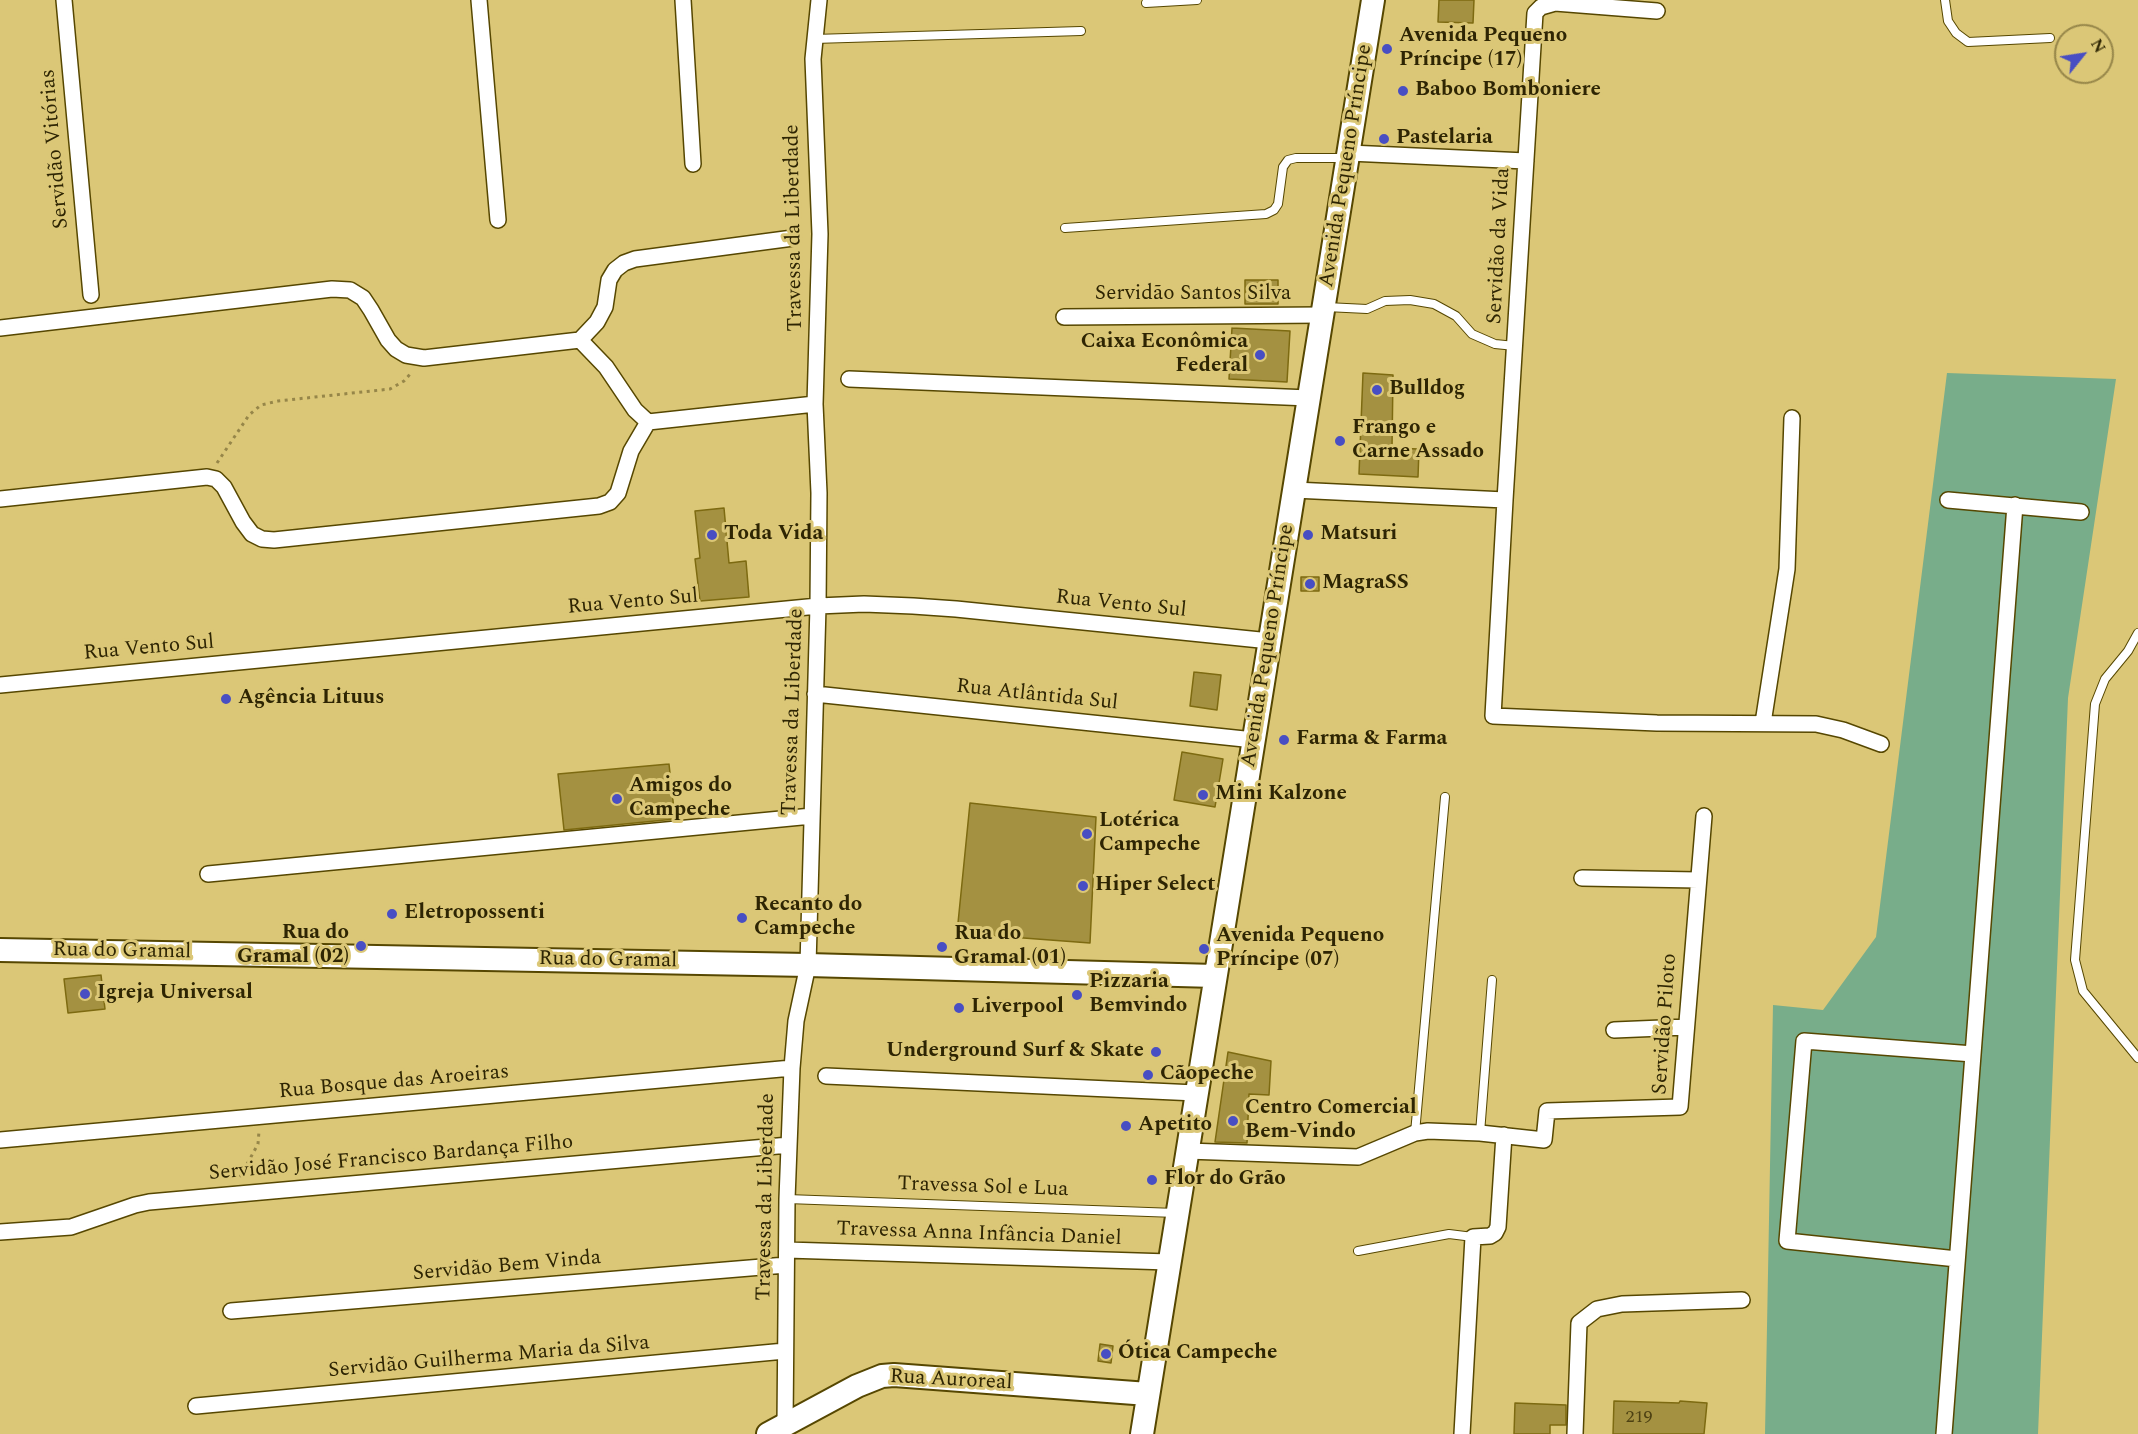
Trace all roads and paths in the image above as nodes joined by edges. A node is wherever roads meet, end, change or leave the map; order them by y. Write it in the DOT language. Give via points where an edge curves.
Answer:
graph roads {
  1 [pos="64,0"];
  2 [pos="479,0"];
  3 [pos="682,0"];
  4 [pos="819,0"];
  5 [pos="1197,0"];
  6 [pos="1373,0"];
  7 [pos="1945,0"];
  8 [pos="1146,3"];
  9 [pos="1658,11"];
  10 [pos="1081,31"];
  11 [pos="2050,38"];
  12 [pos="814,39"];
  13 [pos="1349,156"];
  14 [pos="1526,161"];
  15 [pos="693,164"];
  16 [pos="498,220"];
  17 [pos="1065,228"];
  18 [pos="793,238"];
  19 [pos="91,295"];
  20 [pos="1324,311"];
  21 [pos="1064,316"];
  22 [pos="0,328"];
  23 [pos="580,340"];
  24 [pos="1515,346"];
  25 [pos="424,358"];
  26 [pos="849,379"];
  27 [pos="1309,398"];
  28 [pos="815,404"];
  29 [pos="1792,418"];
  30 [pos="648,422"];
  31 [pos="207,477"];
  32 [pos="1294,490"];
  33 [pos="0,499"];
  34 [pos="1505,500"];
  35 [pos="1948,500"];
  36 [pos="2015,506"];
  37 [pos="2081,512"];
  38 [pos="818,606"];
  39 [pos="2138,633"];
  40 [pos="1270,641"];
  41 [pos="0,685"];
  42 [pos="815,694"];
  43 [pos="1763,723"];
  44 [pos="1254,740"];
  45 [pos="1881,744"];
  46 [pos="1445,797"];
  47 [pos="812,816"];
  48 [pos="1704,816"];
  49 [pos="208,874"];
  50 [pos="1582,878"];
  51 [pos="1698,880"];
  52 [pos="0,950"];
  53 [pos="808,965"];
  54 [pos="1215,976"];
  55 [pos="1492,980"];
  56 [pos="1686,1027"];
  57 [pos="1614,1030"];
  58 [pos="1973,1054"];
  59 [pos="2138,1058"];
  60 [pos="792,1068"];
  61 [pos="826,1076"];
  62 [pos="1196,1093"];
  63 [pos="257,1116"];
  64 [pos="1415,1133"];
  65 [pos="1480,1133"];
  66 [pos="1504,1135"];
  67 [pos="0,1140"];
  68 [pos="789,1145"];
  69 [pos="1187,1151"];
  70 [pos="226,1195"];
  71 [pos="787,1199"];
  72 [pos="1177,1213"];
  73 [pos="0,1232"];
  74 [pos="1473,1237"];
  75 [pos="1358,1251"];
  76 [pos="787,1258"];
  77 [pos="1957,1259"];
  78 [pos="1169,1262"];
  79 [pos="1742,1300"];
  80 [pos="231,1311"];
  81 [pos="785,1352"];
  82 [pos="1148,1394"];
  83 [pos="196,1406"];
  84 [pos="776,1430"];
  85 [pos="1142,1434"];
  86 [pos="1462,1434"];
  87 [pos="1575,1434"];
  88 [pos="1944,1434"];
  1 -- 19 [label="street, Servidão Vitórias"];
  2 -- 16 [label="street"];
  3 -- 15 [label="street"];
  4 -- 12 [label="street, Travessa da Liberdade"];
  5 -- 8 [label="lane"];
  6 -- 13 [label="main road, Avenida Pequeno Príncipe"];
  7 -- 11 [label="lane" via="1948,21 1968,42"];
  9 -- 14 [label="street, Servidão da Vida" via="1555,3 1541,6 1535,13"];
  10 -- 12 [label="lane"];
  12 -- 28 [label="street, Travessa da Liberdade" via="820,234"];
  13 -- 14 [label="street"];
  13 -- 17 [label="lane" via="1288,160 1283,167 1278,204 1266,214"];
  13 -- 20 [label="main road, Avenida Pequeno Príncipe"];
  14 -- 24 [label="street, Servidão da Vida"];
  18 -- 23 [label="street" via="624,263 609,280 605,307 597,322"];
  20 -- 21 [label="street, Servidão Santos Silva"];
  20 -- 24 [label="lane" via="1367,309 1385,300 1434,304 1456,316 1472,334 1495,344"];
  20 -- 27 [label="main road, Avenida Pequeno Príncipe"];
  22 -- 25 [label="street" via="350,290 367,304 396,349"];
  23 -- 25 [label="street"];
  23 -- 30 [label="street"];
  24 -- 34 [label="street, Servidão da Vida"];
  25 -- 31 [label="path" via="404,381 390,389 261,405 249,415"];
  26 -- 27 [label="street"];
  27 -- 32 [label="main road, Avenida Pequeno Príncipe"];
  28 -- 30 [label="street"];
  28 -- 38 [label="street, Travessa da Liberdade"];
  29 -- 43 [label="street" via="1787,569"];
  30 -- 31 [label="street" via="631,451 618,493 599,506 274,540 252,534 224,487"];
  31 -- 33 [label="street"];
  32 -- 34 [label="street"];
  32 -- 40 [label="main road, Avenida Pequeno Príncipe"];
  34 -- 43 [label="street, Servidão da Vida" via="1493,716"];
  35 -- 36 [label="street"];
  36 -- 37 [label="street"];
  36 -- 58 [label="street"];
  38 -- 40 [label="street, Rua Vento Sul" via="914,606"];
  38 -- 41 [label="street, Rua Vento Sul"];
  38 -- 42 [label="street, Travessa da Liberdade"];
  39 -- 59 [label="lane" via="2105,679 2095,704 2075,960 2083,991"];
  40 -- 44 [label="main road, Avenida Pequeno Príncipe"];
  42 -- 44 [label="street, Rua Atlântida Sul"];
  42 -- 47 [label="street, Travessa da Liberdade"];
  43 -- 45 [label="street" via="1830,726"];
  44 -- 54 [label="main road, Avenida Pequeno Príncipe"];
  46 -- 64 [label="lane"];
  47 -- 49 [label="street"];
  47 -- 53 [label="street, Travessa da Liberdade"];
  48 -- 51 [label="street, Servidão Piloto"];
  50 -- 51 [label="street"];
  51 -- 56 [label="street, Servidão Piloto"];
  52 -- 53 [label="main road, Rua do Gramal"];
  53 -- 54 [label="main road, Rua do Gramal"];
  53 -- 60 [label="street, Travessa da Liberdade" via="796,1021"];
  54 -- 62 [label="main road, Avenida Pequeno Príncipe"];
  55 -- 65 [label="lane"];
  56 -- 57 [label="street"];
  56 -- 66 [label="street, Servidão Piloto" via="1680,1107 1547,1111 1544,1140"];
  58 -- 77 [label="street"];
  58 -- 77 [label="street" via="1804,1041 1789,1217 1788,1241"];
  60 -- 63 [label="street, Rua Bosque das Aroeiras"];
  60 -- 68 [label="street, Travessa da Liberdade"];
  61 -- 62 [label="street"];
  62 -- 69 [label="main road, Avenida Pequeno Príncipe"];
  63 -- 67 [label="street, Rua Bosque das Aroeiras"];
  63 -- 70 [label="path" via="258,1144 244,1173"];
  64 -- 65 [label="street, Servidão Piloto"];
  64 -- 69 [label="street, Servidão Piloto" via="1358,1157"];
  65 -- 66 [label="street, Servidão Piloto"];
  66 -- 74 [label="street" via="1498,1227 1491,1236"];
  68 -- 70 [label="street, Servidão José Francisco Bardança Filho"];
  68 -- 71 [label="street, Travessa da Liberdade"];
  69 -- 72 [label="main road, Avenida Pequeno Príncipe"];
  70 -- 73 [label="street, Servidão José Francisco Bardança Filho" via="135,1205 55,1230"];
  71 -- 72 [label="lane, Travessa Sol e Lua"];
  71 -- 76 [label="street, Travessa da Liberdade"];
  72 -- 78 [label="main road, Avenida Pequeno Príncipe"];
  74 -- 75 [label="lane" via="1449,1234"];
  74 -- 86 [label="street"];
  76 -- 78 [label="street, Travessa Anna Infância Daniel"];
  76 -- 80 [label="street, Servidão Bem Vinda"];
  76 -- 81 [label="street, Travessa da Liberdade"];
  77 -- 88 [label="street"];
  78 -- 82 [label="main road, Avenida Pequeno Príncipe"];
  79 -- 87 [label="street" via="1622,1304 1598,1309 1579,1323"];
  81 -- 83 [label="street, Servidão Guilherma Maria da Silva"];
  81 -- 84 [label="street, Travessa da Liberdade"];
  82 -- 84 [label="main road, Rua Auroreal" via="882,1376"];
  82 -- 85 [label="main road, Avenida Pequeno Príncipe"];
}
